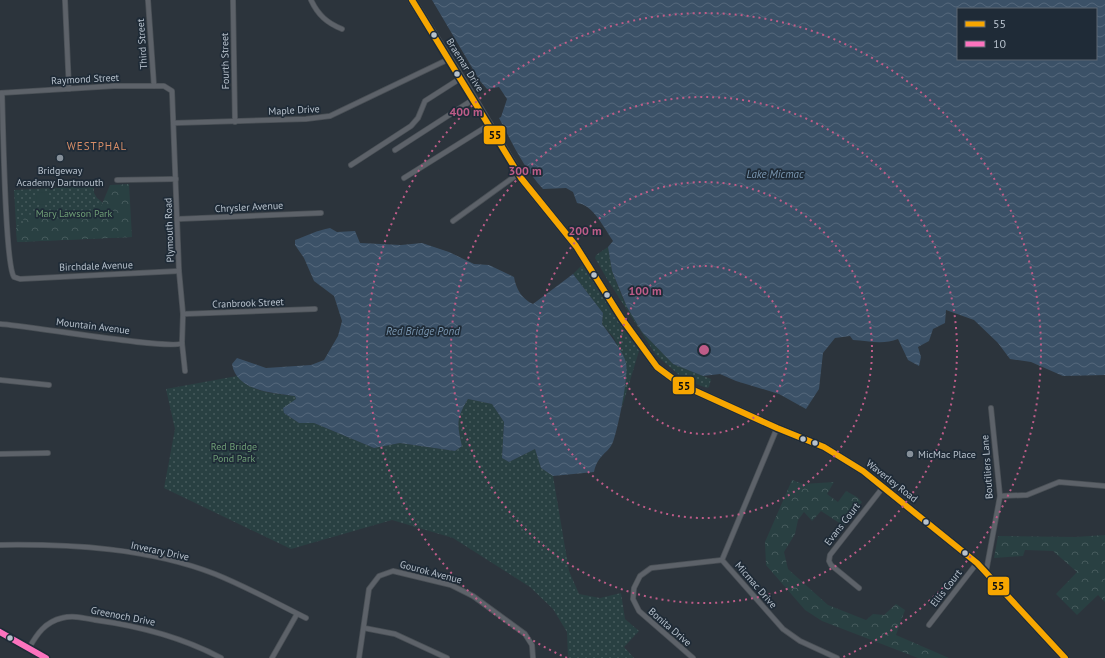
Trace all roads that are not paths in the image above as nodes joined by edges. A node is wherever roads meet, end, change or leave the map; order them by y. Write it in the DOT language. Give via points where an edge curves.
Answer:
graph roads {
  1 [pos="64,0"];
  2 [pos="148,0"];
  3 [pos="233,0"];
  4 [pos="311,0"];
  5 [pos="412,0"];
  6 [pos="342,29"];
  7 [pos="449,59"];
  8 [pos="461,78"];
  9 [pos="154,86"];
  10 [pos="69,89"];
  11 [pos="170,89"];
  12 [pos="1,93"];
  13 [pos="474,99"];
  14 [pos="235,122"];
  15 [pos="174,123"];
  16 [pos="489,125"];
  17 [pos="395,150"];
  18 [pos="351,165"];
  19 [pos="518,174"];
  20 [pos="176,178"];
  21 [pos="404,178"];
  22 [pos="117,180"];
  23 [pos="321,213"];
  24 [pos="178,220"];
  25 [pos="453,221"];
  26 [pos="179,271"];
  27 [pos="315,309"];
  28 [pos="183,314"];
  29 [pos="622,319"];
  30 [pos="0,324"];
  31 [pos="182,343"];
  32 [pos="185,371"];
  33 [pos="0,380"];
  34 [pos="49,385"];
  35 [pos="991,408"];
  36 [pos="778,428"];
  37 [pos="48,453"];
  38 [pos="0,454"];
  39 [pos="884,486"];
  40 [pos="1105,486"];
  41 [pos="1000,496"];
  42 [pos="0,546"];
  43 [pos="722,560"];
  44 [pos="977,563"];
  45 [pos="986,572"];
  46 [pos="859,588"];
  47 [pos="298,614"];
  48 [pos="306,618"];
  49 [pos="929,625"];
  50 [pos="364,628"];
  51 [pos="0,632"];
  52 [pos="29,648"];
  53 [pos="689,657"];
  54 [pos="46,658"];
  55 [pos="221,658"];
  56 [pos="272,658"];
  57 [pos="359,658"];
  58 [pos="446,658"];
  59 [pos="533,658"];
  60 [pos="837,658"];
  61 [pos="1066,658"];
  1 -- 10 [label="street"];
  2 -- 9 [label="street, Third Street"];
  3 -- 14 [label="street, Fourth Street"];
  4 -- 6 [label="street" via="323,18"];
  5 -- 7 [label="main road, Braemar Drive"];
  7 -- 8 [label="main road, Braemar Drive"];
  7 -- 14 [label="street, Maple Drive" via="330,116"];
  8 -- 13 [label="main road, Braemar Drive"];
  8 -- 18 [label="street" via="425,101 418,118 411,126"];
  9 -- 10 [label="street, Raymond Street"];
  9 -- 11 [label="street, Raymond Street"];
  10 -- 12 [label="street, Raymond Street"];
  11 -- 15 [label="street, Plymouth Road" via="174,95"];
  12 -- 26 [label="street, Birchdale Avenue" via="10,268 14,277 20,279"];
  13 -- 16 [label="main road, Braemar Drive"];
  13 -- 17 [label="street"];
  14 -- 15 [label="street, Maple Drive"];
  15 -- 20 [label="street, Plymouth Road"];
  16 -- 19 [label="main road, Braemar Drive"];
  16 -- 21 [label="street"];
  19 -- 25 [label="street"];
  19 -- 29 [label="main road, Braemar Drive" via="576,246"];
  20 -- 22 [label="street"];
  20 -- 24 [label="street, Plymouth Road"];
  23 -- 24 [label="street, Chrysler Avenue"];
  24 -- 26 [label="street, Plymouth Road"];
  26 -- 28 [label="street, Plymouth Road"];
  27 -- 28 [label="street, Cranbrook Street"];
  28 -- 31 [label="street, Plymouth Road"];
  29 -- 36 [label="main road, Waverley Road" via="662,372 680,384"];
  30 -- 31 [label="street, Mountain Avenue" via="178,345"];
  31 -- 32 [label="street, Plymouth Road"];
  33 -- 34 [label="street"];
  35 -- 41 [label="street, Boutiliers Lane"];
  36 -- 39 [label="main road, Waverley Road" via="843,457"];
  36 -- 43 [label="street, Micmac Drive"];
  37 -- 38 [label="street"];
  39 -- 44 [label="main road, Waverley Road"];
  39 -- 46 [label="street, Evans Court" via="830,555 829,561 836,570"];
  40 -- 41 [label="street" via="1059,482 1051,483 1027,495"];
  41 -- 45 [label="street, Boutiliers Lane"];
  42 -- 47 [label="street, Inverary Drive" via="87,548 147,555 214,574 272,599"];
  43 -- 53 [label="street, Bonita Drive" via="651,568 640,576 634,588 633,599 639,611"];
  43 -- 60 [label="street, Micmac Drive" via="783,629 800,641"];
  44 -- 45 [label="main road, Waverley Road"];
  44 -- 49 [label="street, Ellis Court"];
  45 -- 61 [label="main road, Waverley Road"];
  47 -- 48 [label="street, Inverary Drive"];
  47 -- 56 [label="street"];
  50 -- 57 [label="street, Gourok Avenue"];
  50 -- 58 [label="street" via="395,634"];
  50 -- 59 [label="street, Gourok Avenue" via="367,594 371,584 379,576 393,571 451,585 473,596 525,634 532,646"];
  51 -- 52 [label="street"];
  52 -- 54 [label="street"];
  52 -- 55 [label="street, Greenoch Drive" via="38,632 46,625 72,617 118,623 156,632"];
}
